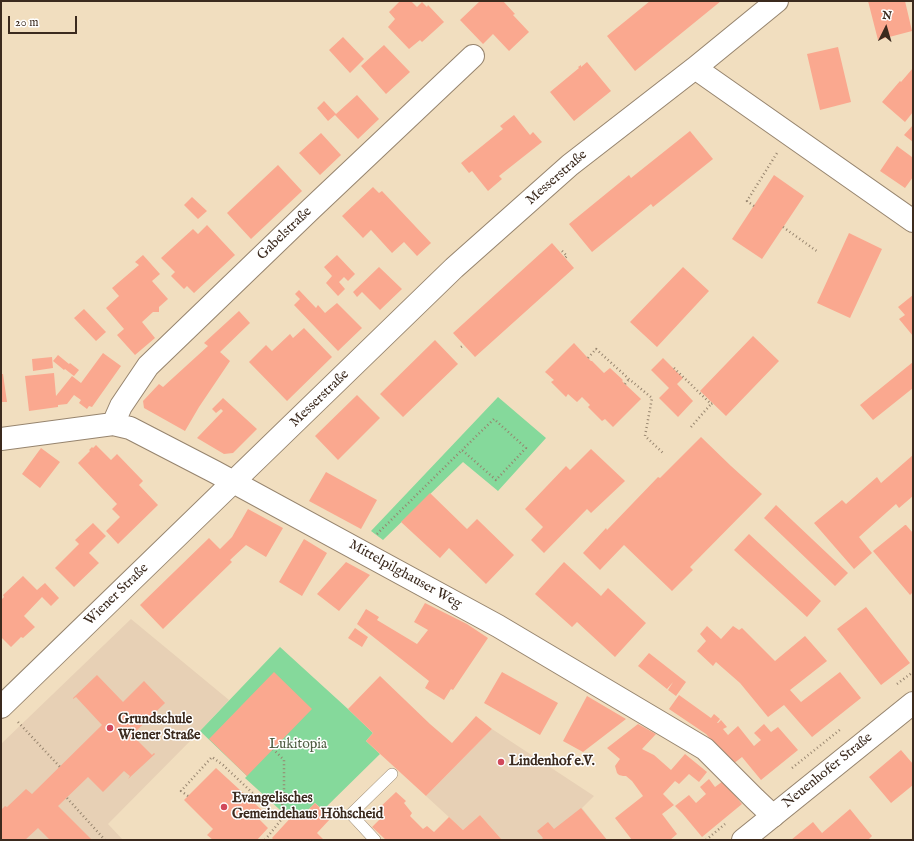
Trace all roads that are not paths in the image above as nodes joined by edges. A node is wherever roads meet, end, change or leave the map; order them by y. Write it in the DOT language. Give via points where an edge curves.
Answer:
graph roads {
  1 [pos="777,1"];
  2 [pos="473,56"];
  3 [pos="695,68"];
  4 [pos="913,221"];
  5 [pos="112,424"];
  6 [pos="1,439"];
  7 [pos="234,482"];
  8 [pos="913,703"];
  9 [pos="1,707"];
  10 [pos="392,774"];
  11 [pos="773,816"];
  12 [pos="375,840"];
  13 [pos="743,840"];
  1 -- 3 [label="street, Messerstraße"];
  2 -- 5 [label="street, Gabelstraße" via="148,366"];
  3 -- 4 [label="street"];
  3 -- 7 [label="street, Messerstraße" via="570,165 454,268"];
  5 -- 6 [label="street, Mittelpilghauser Weg"];
  5 -- 7 [label="street, Mittelpilghauser Weg" via="130,428"];
  7 -- 9 [label="street, Wiener Straße"];
  7 -- 11 [label="street, Mittelpilghauser Weg" via="504,630 705,749"];
  8 -- 11 [label="street, Neuenhofer Straße"];
  10 -- 12 [label="lane" via="351,814"];
  11 -- 13 [label="street, Neuenhofer Straße"];
}
